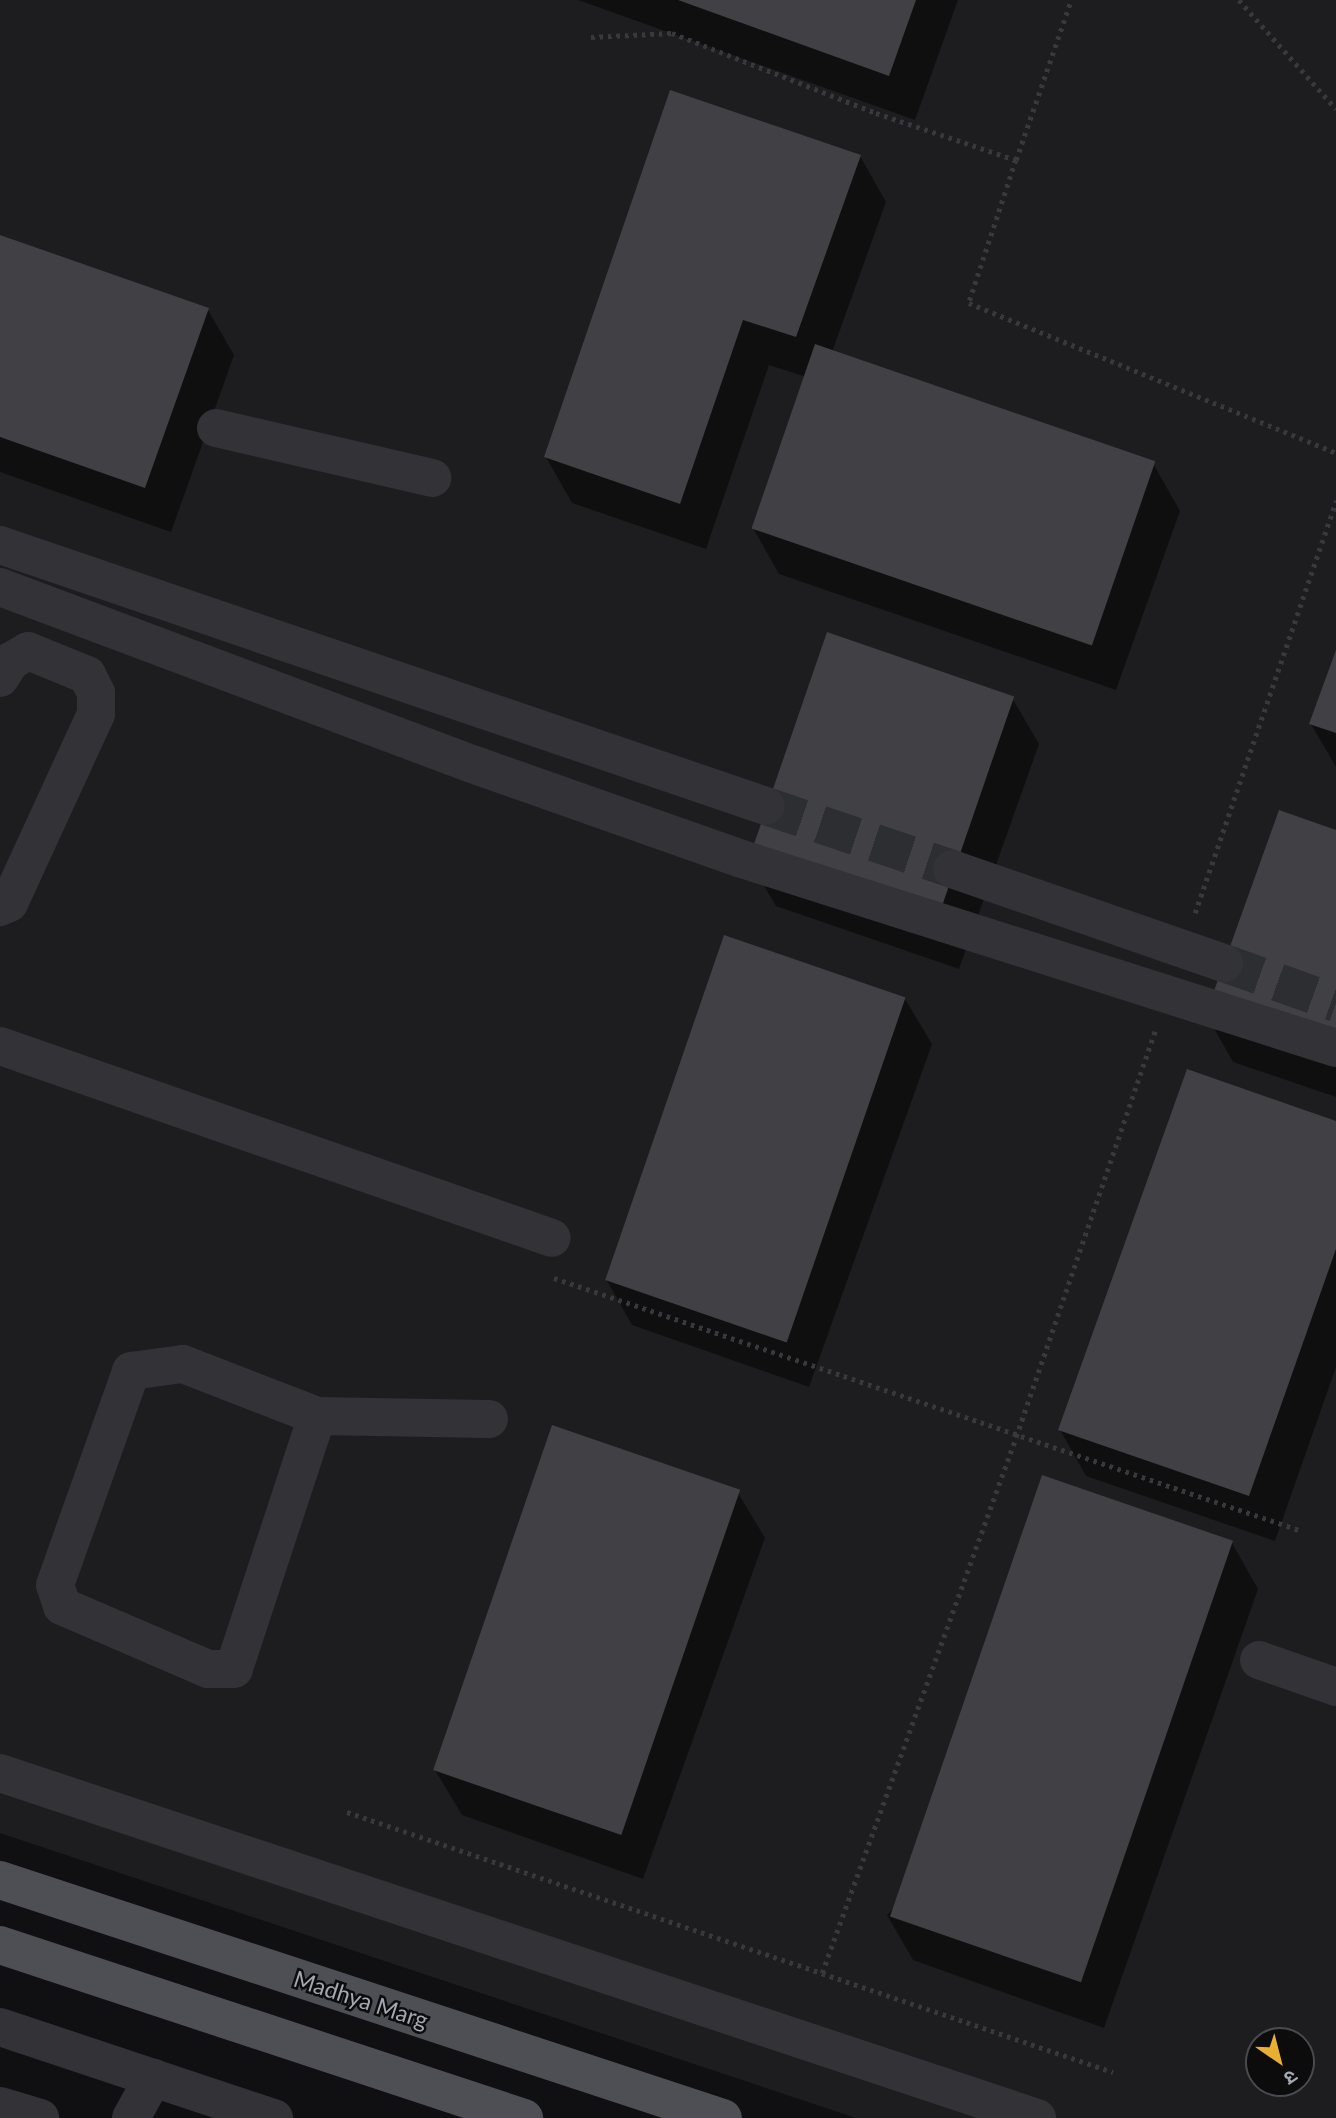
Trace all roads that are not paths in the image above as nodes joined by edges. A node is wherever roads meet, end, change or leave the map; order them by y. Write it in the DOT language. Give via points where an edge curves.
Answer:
graph roads {
  1 [pos="216,428"];
  2 [pos="432,478"];
  3 [pos="0,545"];
  4 [pos="0,587"];
  5 [pos="0,678"];
  6 [pos="766,806"];
  7 [pos="952,869"];
  8 [pos="0,907"];
  9 [pos="1224,963"];
  10 [pos="0,1046"];
  11 [pos="1336,1048"];
  12 [pos="552,1238"];
  13 [pos="317,1416"];
  14 [pos="489,1419"];
  15 [pos="1259,1661"];
  16 [pos="1336,1687"];
  17 [pos="0,1773"];
  18 [pos="0,1880"];
  19 [pos="0,1945"];
  20 [pos="0,2026"];
  21 [pos="153,2078"];
  22 [pos="0,2106"];
  23 [pos="40,2118"];
  24 [pos="131,2118"];
  25 [pos="274,2118"];
  26 [pos="524,2118"];
  27 [pos="723,2118"];
  28 [pos="1037,2118"];
  1 -- 2 [label="street"];
  3 -- 6 [label="street"];
  4 -- 11 [label="street, bridge" via="472,764 742,859"];
  5 -- 8 [label="street" via="11,661 28,651 88,675 96,693 96,714 9,903"];
  7 -- 9 [label="street, bridge"];
  10 -- 12 [label="street"];
  13 -- 13 [label="street" via="234,1669 208,1669 62,1606 55,1585 131,1371 183,1364"];
  13 -- 14 [label="street"];
  15 -- 16 [label="street"];
  17 -- 28 [label="street"];
  18 -- 27 [label="main road, Madhya Marg"];
  19 -- 26 [label="main road"];
  20 -- 21 [label="street"];
  21 -- 24 [label="street"];
  21 -- 25 [label="street"];
  22 -- 23 [label="street"];
}
